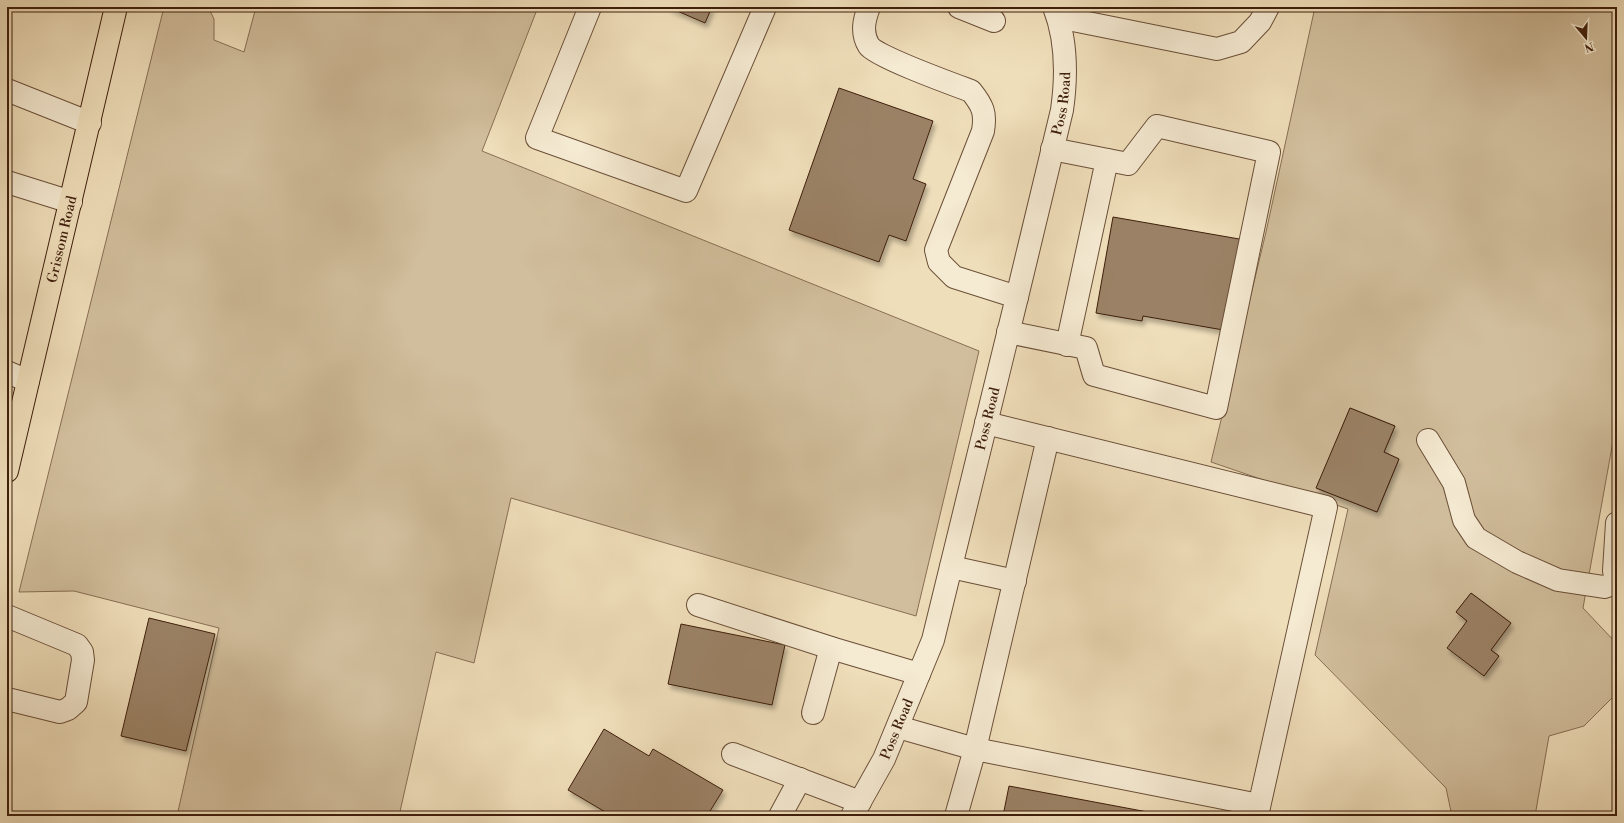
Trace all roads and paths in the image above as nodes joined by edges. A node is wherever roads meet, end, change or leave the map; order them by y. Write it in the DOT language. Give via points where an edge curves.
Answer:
graph roads {
  1 [pos="116,7"];
  2 [pos="590,7"];
  3 [pos="765,7"];
  4 [pos="869,7"];
  5 [pos="959,7"];
  6 [pos="1268,7"];
  7 [pos="1056,12"];
  8 [pos="994,21"];
  9 [pos="7,90"];
  10 [pos="90,123"];
  11 [pos="1052,149"];
  12 [pos="1107,160"];
  13 [pos="7,182"];
  14 [pos="71,202"];
  15 [pos="1018,297"];
  16 [pos="1008,332"];
  17 [pos="1067,345"];
  18 [pos="7,372"];
  19 [pos="28,381"];
  20 [pos="986,424"];
  21 [pos="1048,438"];
  22 [pos="1428,440"];
  23 [pos="7,469"];
  24 [pos="1617,524"];
  25 [pos="951,567"];
  26 [pos="1617,574"];
  27 [pos="1015,580"];
  28 [pos="1617,580"];
  29 [pos="698,605"];
  30 [pos="7,616"];
  31 [pos="831,648"];
  32 [pos="919,674"];
  33 [pos="7,699"];
  34 [pos="813,714"];
  35 [pos="898,727"];
  36 [pos="975,749"];
  37 [pos="733,754"];
  38 [pos="800,780"];
  39 [pos="856,809"];
  40 [pos="1258,811"];
  41 [pos="780,816"];
  42 [pos="956,816"];
  1 -- 10 [label="main road, Grissom Road"];
  2 -- 3 [label="street" via="537,138 686,191"];
  4 -- 15 [label="street" via="864,32 870,47 889,58 971,91 980,102 985,117 983,131 936,250 939,262 954,277"];
  5 -- 8 [label="street"];
  6 -- 7 [label="street" via="1260,22 1241,42 1217,49 1173,41"];
  7 -- 11 [label="street, Poss Road" via="1065,54 1064,91"];
  9 -- 10 [label="street"];
  10 -- 14 [label="main road, Grissom Road"];
  11 -- 12 [label="street"];
  11 -- 15 [label="street, Poss Road"];
  12 -- 17 [label="street"];
  12 -- 17 [label="street" via="1128,164 1157,126 1270,152 1216,408 1094,375 1086,348"];
  13 -- 14 [label="street"];
  14 -- 19 [label="main road, Grissom Road"];
  15 -- 16 [label="street, Poss Road"];
  16 -- 17 [label="street"];
  16 -- 20 [label="street, Poss Road"];
  18 -- 19 [label="street"];
  19 -- 23 [label="main road, Grissom Road"];
  20 -- 21 [label="street"];
  20 -- 25 [label="street, Poss Road"];
  21 -- 27 [label="street"];
  21 -- 40 [label="street" via="1326,507"];
  22 -- 28 [label="street" via="1454,483 1464,520 1476,538 1517,562 1558,580 1604,587"];
  24 -- 26 [label="street" via="1614,571"];
  25 -- 27 [label="street"];
  25 -- 32 [label="street, Poss Road" via="933,640"];
  27 -- 36 [label="street"];
  29 -- 31 [label="street"];
  30 -- 33 [label="street" via="77,645 82,652 83,660 76,702 68,709 60,712"];
  31 -- 32 [label="street"];
  31 -- 34 [label="street"];
  32 -- 35 [label="street, Poss Road"];
  35 -- 36 [label="street"];
  35 -- 39 [label="street, Poss Road" via="884,759"];
  36 -- 40 [label="street"];
  36 -- 42 [label="street"];
  37 -- 38 [label="street"];
  38 -- 39 [label="street"];
  38 -- 41 [label="street"];
}
